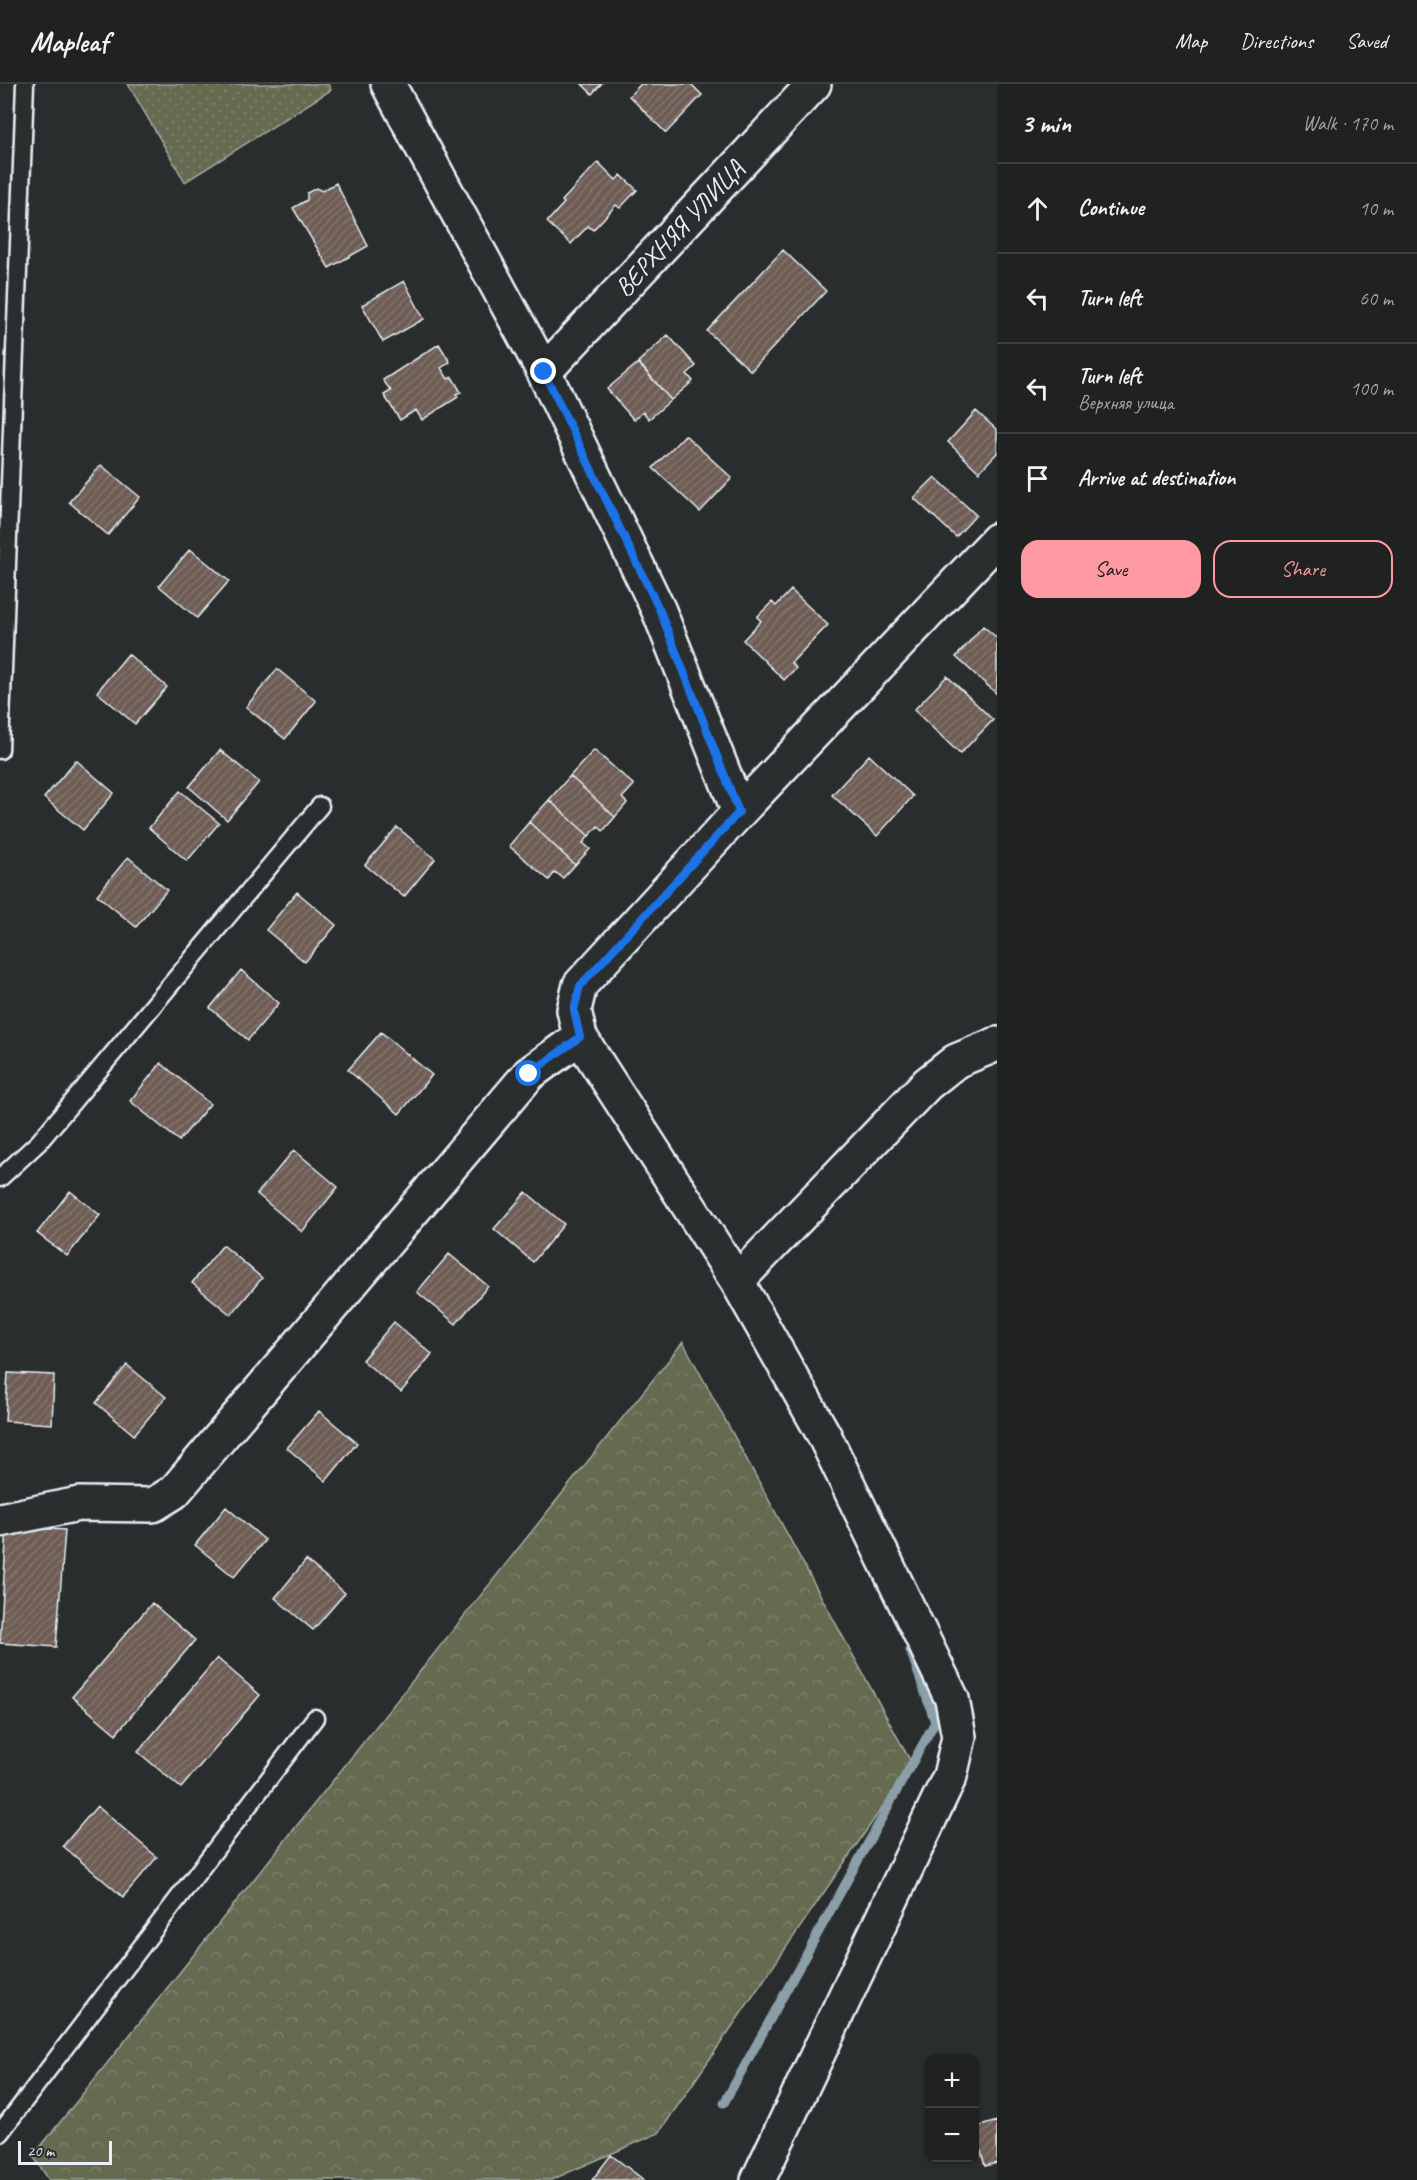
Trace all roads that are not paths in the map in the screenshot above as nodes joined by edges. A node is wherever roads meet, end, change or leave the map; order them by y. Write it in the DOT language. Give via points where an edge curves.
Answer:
graph roads {
  1 [pos="25,84"];
  2 [pos="388,84"];
  3 [pos="814,84"];
  4 [pos="544,372"];
  5 [pos="997,540"];
  6 [pos="0,750"];
  7 [pos="320,806"];
  8 [pos="739,812"];
  9 [pos="580,1037"];
  10 [pos="997,1044"];
  11 [pos="0,1178"];
  12 [pos="737,1281"];
  13 [pos="0,1520"];
  14 [pos="315,1718"];
  15 [pos="0,2133"];
  16 [pos="758,2180"];
  1 -- 6 [label="lane"];
  2 -- 4 [label="street"];
  3 -- 4 [label="street, ВЕРХНЯЯ УЛИЦА"];
  4 -- 8 [label="street" via="660,611"];
  5 -- 8 [label="street"];
  7 -- 11 [label="lane" via="39,1142"];
  8 -- 9 [label="street" via="580,986 574,1010"];
  9 -- 12 [label="street"];
  9 -- 13 [label="street" via="529,1074 174,1492 153,1505 79,1504"];
  10 -- 12 [label="street" via="956,1061 927,1084"];
  12 -- 16 [label="street" via="834,1456 952,1699 959,1737 950,1776"];
  14 -- 15 [label="lane"];
}
